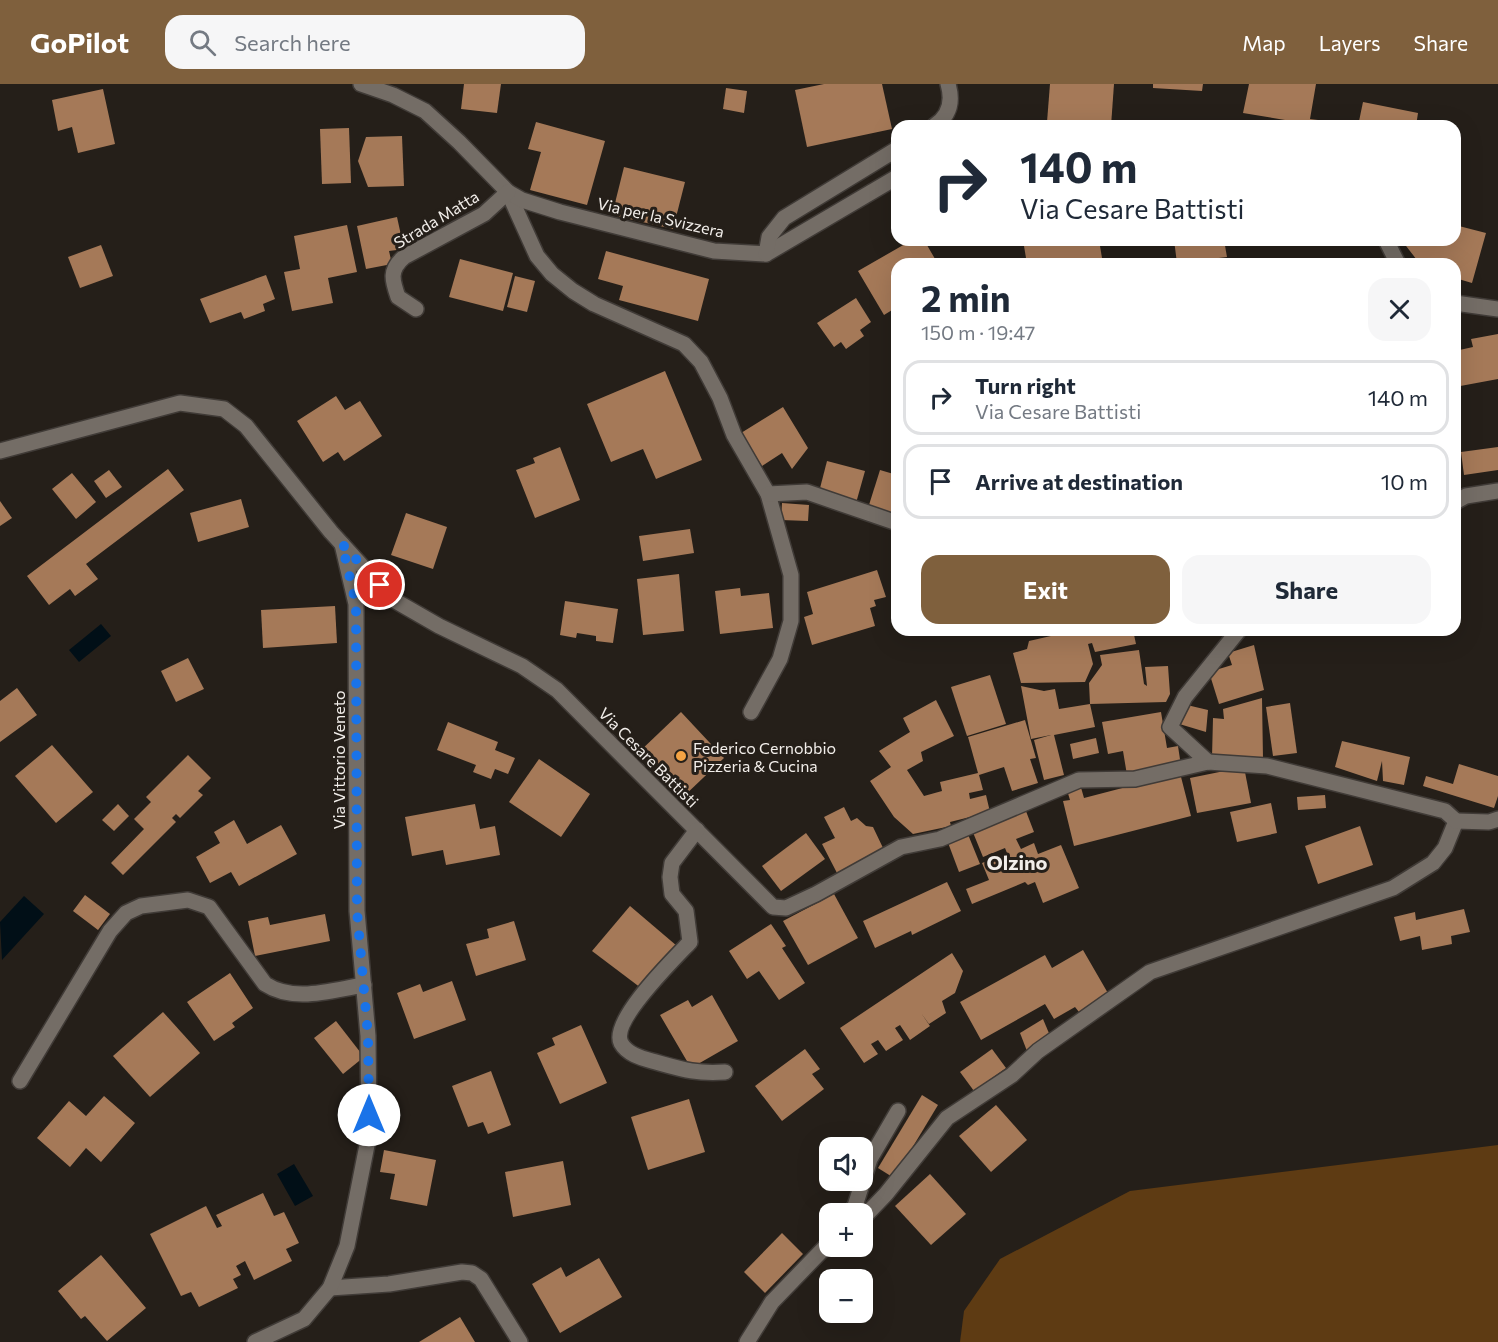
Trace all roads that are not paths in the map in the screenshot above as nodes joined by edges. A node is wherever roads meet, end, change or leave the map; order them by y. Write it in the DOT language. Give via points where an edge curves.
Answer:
graph roads {
  1 [pos="362,84"];
  2 [pos="948,84"];
  3 [pos="940,120"];
  4 [pos="891,153"];
  5 [pos="891,181"];
  6 [pos="508,192"];
  7 [pos="766,254"];
  8 [pos="1461,304"];
  9 [pos="416,309"];
  10 [pos="1498,309"];
  11 [pos="0,451"];
  12 [pos="1498,491"];
  13 [pos="768,494"];
  14 [pos="1461,499"];
  15 [pos="891,521"];
  16 [pos="342,544"];
  17 [pos="1234,636"];
  18 [pos="751,712"];
  19 [pos="1208,762"];
  20 [pos="1498,819"];
  21 [pos="1456,821"];
  22 [pos="697,830"];
  23 [pos="364,985"];
  24 [pos="724,1072"];
  25 [pos="20,1082"];
  26 [pos="898,1111"];
  27 [pos="856,1203"];
  28 [pos="873,1208"];
  29 [pos="819,1256"];
  30 [pos="330,1288"];
  31 [pos="255,1342"];
  32 [pos="520,1342"];
  33 [pos="747,1342"];
  1 -- 6 [label="street" via="425,111"];
  2 -- 3 [label="street" via="950,109"];
  4 -- 7 [label="street" via="784,218 769,237"];
  5 -- 7 [label="street"];
  6 -- 7 [label="street, Via per la Svizzera" via="560,212 714,250"];
  6 -- 9 [label="street, Strada Matta" via="484,214 396,264 392,272 398,297"];
  6 -- 13 [label="street" via="537,256 552,274 594,304 684,344 701,362 734,435"];
  8 -- 10 [label="street"];
  11 -- 16 [label="street, Via Vittorio Veneto" via="180,403 224,409 246,426"];
  12 -- 14 [label="street"];
  13 -- 15 [label="street" via="807,492"];
  13 -- 18 [label="street" via="791,575 791,621 780,659"];
  16 -- 22 [label="street, Via Cesare Battisti" via="392,599 522,666 557,690"];
  16 -- 23 [label="street, Via Vittorio Veneto" via="356,604 357,911"];
  17 -- 19 [label="street" via="1185,697 1170,727"];
  19 -- 21 [label="street, Via Cesare Battisti" via="1267,766 1298,773 1445,811"];
  19 -- 22 [label="street, Via Cesare Battisti" via="1135,780 1079,780 940,839 901,847 786,908 773,907"];
  20 -- 21 [label="street"];
  21 -- 28 [label="street" via="1445,848 1433,863 1393,888 1150,972 1038,1051 1012,1075 947,1118"];
  22 -- 24 [label="street" via="672,863 670,877 672,894 686,911 690,942 658,975 624,1020 620,1036 621,1043 635,1056 695,1074"];
  23 -- 25 [label="street" via="306,995 278,993 265,984 209,907 188,900 141,906 126,913 110,931"];
  23 -- 30 [label="street, Via Vittorio Veneto" via="369,1135 347,1246"];
  26 -- 27 [label="street" via="870,1160"];
  29 -- 33 [label="street" via="772,1302"];
  30 -- 31 [label="street, Via Vittorio Veneto" via="304,1319"];
  30 -- 32 [label="street" via="472,1273 481,1279"];
}
